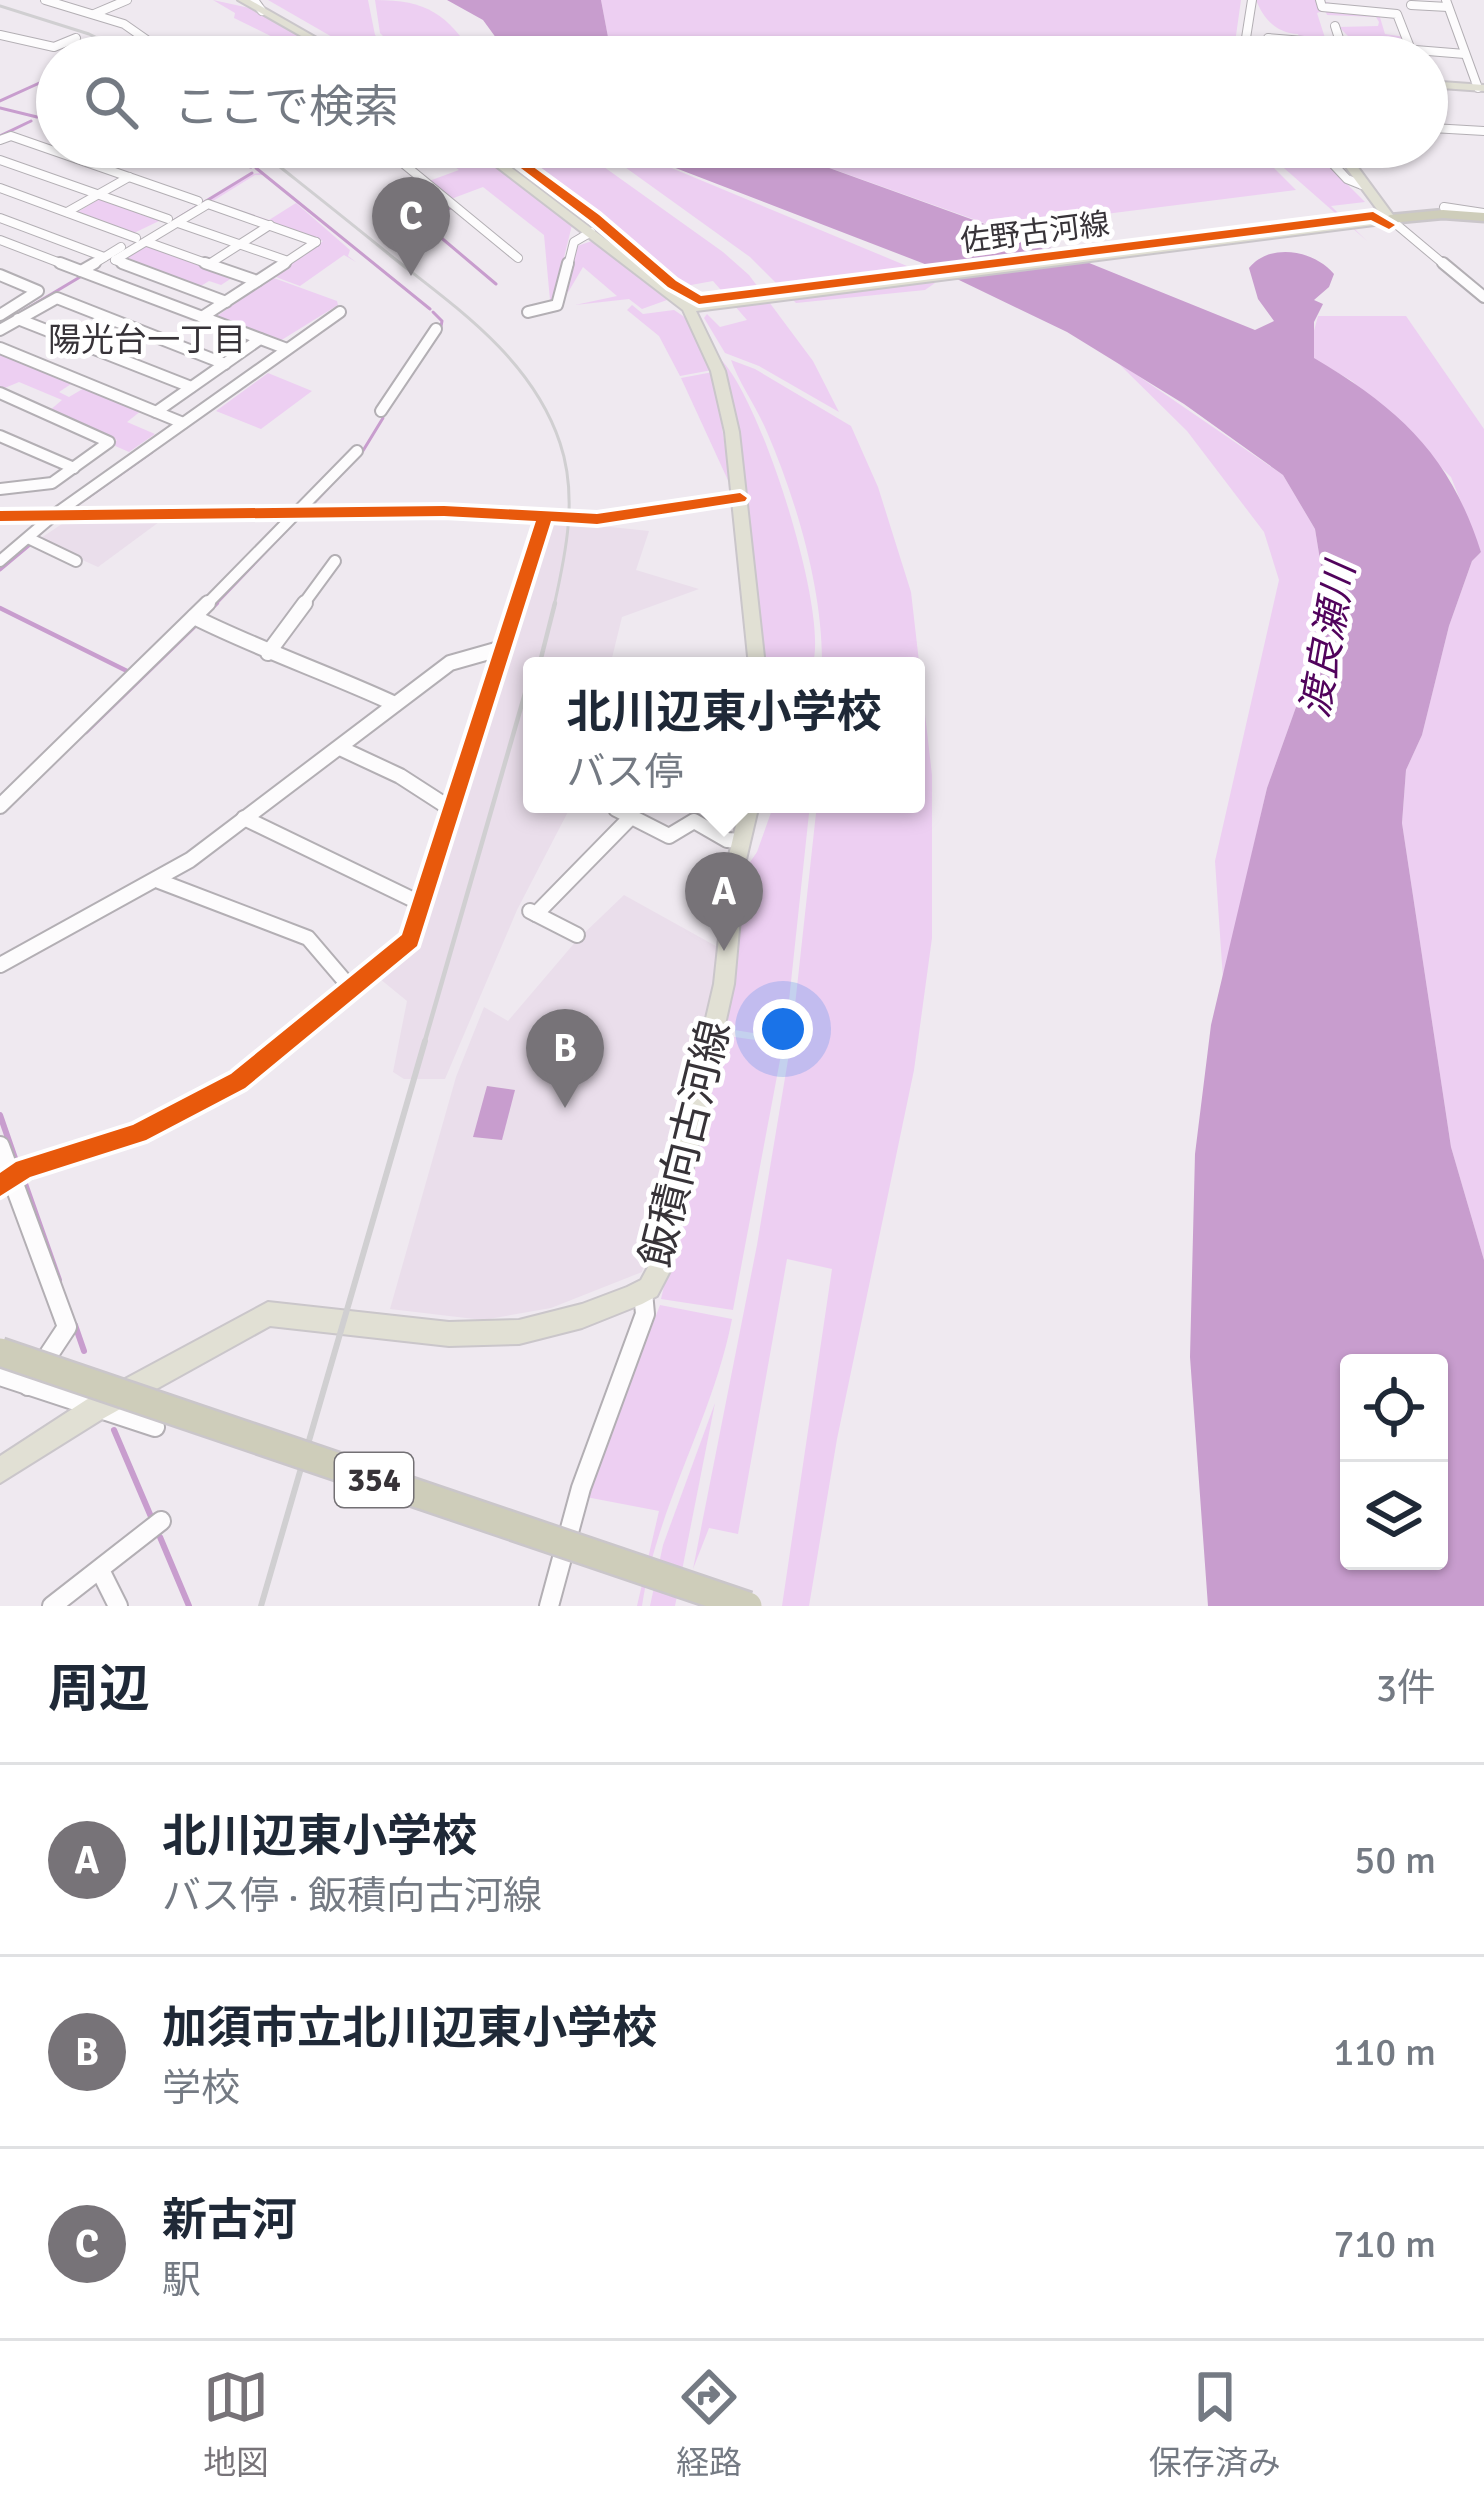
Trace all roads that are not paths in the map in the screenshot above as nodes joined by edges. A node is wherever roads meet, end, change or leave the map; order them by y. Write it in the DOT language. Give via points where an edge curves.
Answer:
graph roads {
  1 [pos="45,0"];
  2 [pos="127,0"];
  3 [pos="243,0"];
  4 [pos="254,0"];
  5 [pos="1252,0"];
  6 [pos="1320,0"];
  7 [pos="1383,0"];
  8 [pos="1447,4"];
  9 [pos="1411,5"];
  10 [pos="262,11"];
  11 [pos="1386,13"];
  12 [pos="94,14"];
  13 [pos="119,22"];
  14 [pos="1335,26"];
  15 [pos="96,31"];
  16 [pos="0,35"];
  17 [pos="145,36"];
  18 [pos="307,36"];
  19 [pos="1246,36"];
  20 [pos="1338,36"];
  21 [pos="1406,36"];
  22 [pos="36,43"];
  23 [pos="1448,53"];
  24 [pos="1466,54"];
  25 [pos="1448,85"];
  26 [pos="1481,88"];
  27 [pos="1448,129"];
  28 [pos="1484,131"];
  29 [pos="0,140"];
  30 [pos="36,145"];
  31 [pos="0,160"];
  32 [pos="103,168"];
  33 [pos="409,168"];
  34 [pos="504,168"];
  35 [pos="1337,168"];
  36 [pos="1351,168"];
  37 [pos="129,177"];
  38 [pos="1362,185"];
  39 [pos="0,188"];
  40 [pos="99,194"];
  41 [pos="68,212"];
  42 [pos="1484,215"];
  43 [pos="0,218"];
  44 [pos="1385,219"];
  45 [pos="173,221"];
  46 [pos="270,226"];
  47 [pos="591,232"];
  48 [pos="0,240"];
  49 [pos="142,240"];
  50 [pos="241,244"];
  51 [pos="104,257"];
  52 [pos="518,258"];
  53 [pos="288,261"];
  54 [pos="209,264"];
  55 [pos="81,271"];
  56 [pos="0,275"];
  57 [pos="257,281"];
  58 [pos="1484,297"];
  59 [pos="226,302"];
  60 [pos="695,307"];
  61 [pos="340,312"];
  62 [pos="1,313"];
  63 [pos="528,313"];
  64 [pos="202,317"];
  65 [pos="18,319"];
  66 [pos="436,329"];
  67 [pos="0,330"];
  68 [pos="260,340"];
  69 [pos="0,348"];
  70 [pos="287,349"];
  71 [pos="225,364"];
  72 [pos="191,387"];
  73 [pos="0,393"];
  74 [pos="381,411"];
  75 [pos="156,412"];
  76 [pos="183,423"];
  77 [pos="0,436"];
  78 [pos="357,451"];
  79 [pos="92,456"];
  80 [pos="74,468"];
  81 [pos="119,468"];
  82 [pos="0,487"];
  83 [pos="740,498"];
  84 [pos="298,512"];
  85 [pos="54,515"];
  86 [pos="0,516"];
  87 [pos="545,517"];
  88 [pos="28,538"];
  89 [pos="0,561"];
  90 [pos="335,561"];
  91 [pos="76,562"];
  92 [pos="194,617"];
  93 [pos="502,649"];
  94 [pos="268,652"];
  95 [pos="756,657"];
  96 [pos="395,704"];
  97 [pos="340,748"];
  98 [pos="0,806"];
  99 [pos="448,807"];
  100 [pos="748,813"];
  101 [pos="244,818"];
  102 [pos="741,841"];
  103 [pos="159,880"];
  104 [pos="420,903"];
  105 [pos="577,935"];
  106 [pos="0,965"];
  107 [pos="349,986"];
  108 [pos="0,1146"];
  109 [pos="6,1181"];
  110 [pos="643,1292"];
  111 [pos="0,1352"];
  112 [pos="0,1376"];
  113 [pos="28,1386"];
  114 [pos="95,1409"];
  115 [pos="155,1427"];
  116 [pos="0,1471"];
  117 [pos="161,1521"];
  118 [pos="100,1570"];
  119 [pos="52,1606"];
  120 [pos="118,1606"];
  121 [pos="549,1606"];
  122 [pos="748,1606"];
  1 -- 12 [label="street"];
  2 -- 12 [label="street"];
  3 -- 10 [label="main road"];
  4 -- 10 [label="street"];
  5 -- 19 [label="street"];
  6 -- 11 [label="street" via="1322,7"];
  7 -- 11 [label="street"];
  8 -- 9 [label="street"];
  8 -- 24 [label="street"];
  10 -- 18 [label="main road"];
  11 -- 21 [label="street" via="1397,14"];
  12 -- 13 [label="street"];
  13 -- 15 [label="street"];
  13 -- 17 [label="street"];
  14 -- 20 [label="street"];
  16 -- 22 [label="street"];
  23 -- 24 [label="street"];
  24 -- 26 [label="street"];
  25 -- 26 [label="main road"];
  27 -- 28 [label="street"];
  29 -- 30 [label="street"];
  31 -- 40 [label="street"];
  32 -- 37 [label="street"];
  33 -- 52 [label="street"];
  34 -- 47 [label="main road"];
  35 -- 38 [label="street"];
  36 -- 38 [label="main road"];
  37 -- 40 [label="street"];
  37 -- 45 [label="street" via="198,201"];
  38 -- 44 [label="main road"];
  39 -- 41 [label="street"];
  40 -- 41 [label="street"];
  40 -- 45 [label="street"];
  41 -- 49 [label="street"];
  42 -- 44 [label="highway"];
  43 -- 51 [label="street"];
  44 -- 58 [label="street"];
  44 -- 60 [label="main road, 佐野古河線"];
  45 -- 46 [label="street" via="208,204"];
  45 -- 49 [label="street"];
  45 -- 50 [label="street"];
  46 -- 50 [label="street"];
  46 -- 53 [label="street" via="316,242"];
  47 -- 60 [label="main road"];
  47 -- 63 [label="street" via="574,242 557,305"];
  48 -- 55 [label="street"];
  49 -- 51 [label="street"];
  49 -- 54 [label="street"];
  49 -- 59 [label="street" via="115,260"];
  50 -- 53 [label="street"];
  50 -- 54 [label="street"];
  51 -- 55 [label="street"];
  53 -- 57 [label="street"];
  54 -- 57 [label="street"];
  55 -- 64 [label="street"];
  56 -- 62 [label="street" via="38,291"];
  57 -- 59 [label="street"];
  59 -- 64 [label="street"];
  60 -- 83 [label="main road" via="718,371"];
  61 -- 70 [label="street"];
  64 -- 68 [label="street"];
  65 -- 67 [label="street"];
  65 -- 71 [label="street" via="57,298"];
  65 -- 72 [label="street"];
  66 -- 74 [label="street"];
  68 -- 70 [label="street"];
  68 -- 71 [label="street"];
  69 -- 75 [label="street"];
  70 -- 76 [label="street"];
  71 -- 72 [label="street"];
  72 -- 75 [label="street"];
  73 -- 79 [label="street" via="107,440"];
  75 -- 76 [label="street"];
  76 -- 81 [label="street"];
  77 -- 80 [label="street"];
  78 -- 84 [label="street"];
  79 -- 80 [label="street"];
  79 -- 81 [label="street"];
  80 -- 82 [label="street" via="45,486"];
  81 -- 85 [label="street"];
  83 -- 87 [label="street" via="623,518"];
  83 -- 95 [label="main road"];
  84 -- 85 [label="street"];
  84 -- 87 [label="street"];
  84 -- 92 [label="street"];
  85 -- 86 [label="street"];
  85 -- 88 [label="street"];
  87 -- 93 [label="street"];
  88 -- 89 [label="street"];
  88 -- 91 [label="street"];
  90 -- 94 [label="street"];
  92 -- 94 [label="street"];
  92 -- 98 [label="street"];
  93 -- 96 [label="street" via="458,659"];
  93 -- 99 [label="street"];
  94 -- 96 [label="street"];
  96 -- 97 [label="street"];
  97 -- 99 [label="street"];
  97 -- 101 [label="street"];
  99 -- 104 [label="street"];
  100 -- 102 [label="main road, 飯積向古河線"];
  101 -- 103 [label="street"];
  101 -- 104 [label="street"];
  102 -- 105 [label="street" via="694,821 669,836 624,813 533,912"];
  102 -- 110 [label="main road, 飯積向古河線" via="715,1031 658,1271"];
  103 -- 106 [label="street"];
  103 -- 107 [label="street" via="308,938"];
  104 -- 107 [label="street" via="410,940"];
  107 -- 109 [label="street" via="238,1081 138,1132"];
  108 -- 109 [label="street"];
  109 -- 113 [label="street" via="67,1327"];
  110 -- 114 [label="main road, 飯積向古河線" via="558,1324 490,1335 268,1314"];
  110 -- 121 [label="street" via="645,1314 585,1475"];
  111 -- 122 [label="highway, 354, bridge"];
  112 -- 113 [label="street"];
  113 -- 114 [label="street"];
  114 -- 115 [label="street"];
  114 -- 116 [label="main road, 飯積向古河線"];
  117 -- 118 [label="street"];
  118 -- 119 [label="street"];
  118 -- 120 [label="street"];
}
